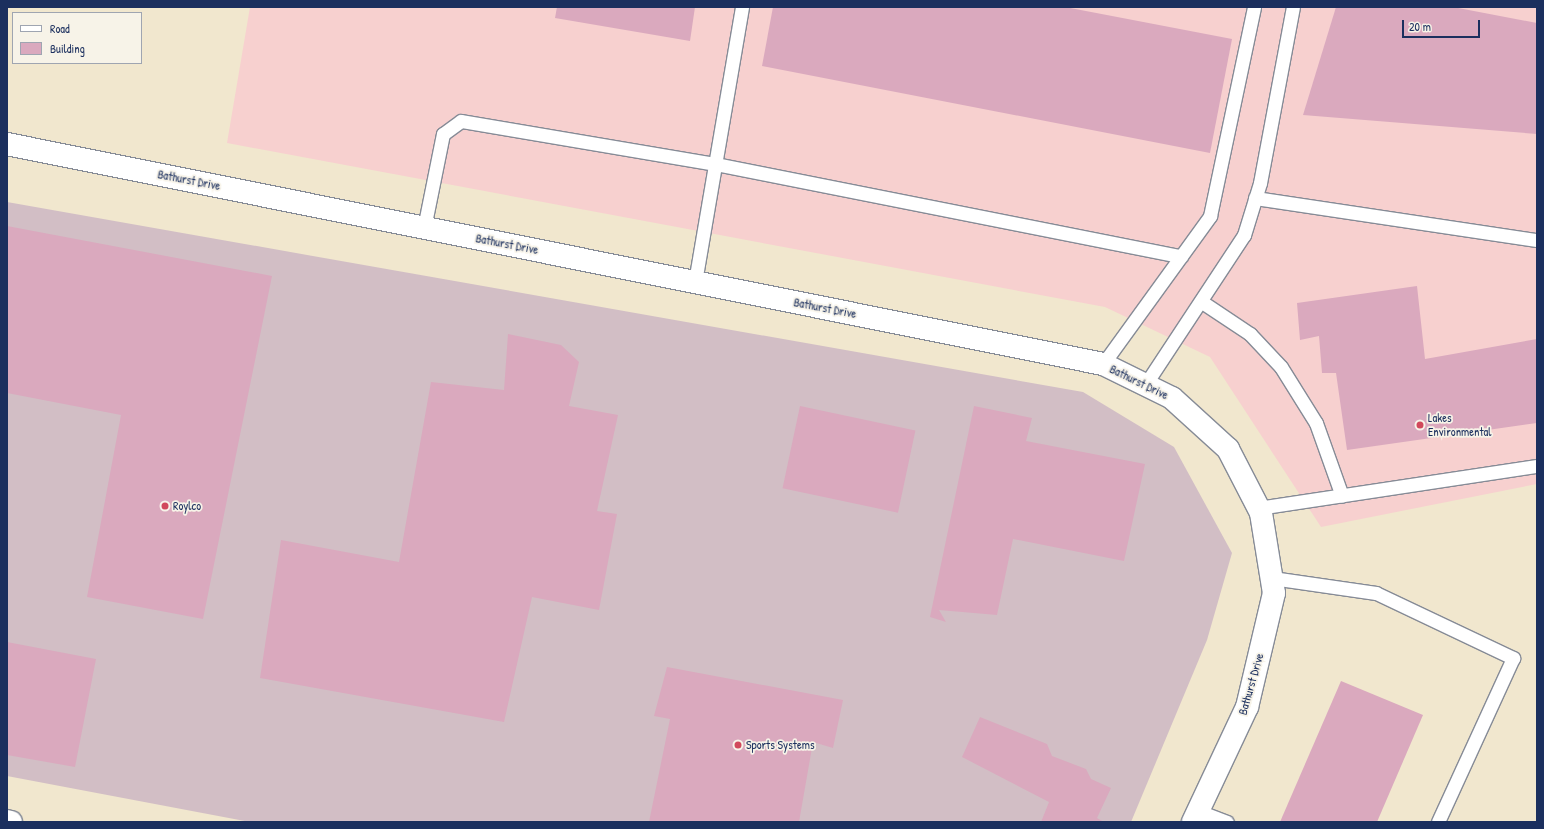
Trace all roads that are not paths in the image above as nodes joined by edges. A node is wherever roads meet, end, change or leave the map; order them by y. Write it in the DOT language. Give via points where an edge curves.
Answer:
graph roads {
  1 [pos="742,7"];
  2 [pos="1254,7"];
  3 [pos="1293,7"];
  4 [pos="7,144"];
  5 [pos="715,164"];
  6 [pos="1255,198"];
  7 [pos="424,228"];
  8 [pos="1537,240"];
  9 [pos="1181,256"];
  10 [pos="695,282"];
  11 [pos="1202,302"];
  12 [pos="1103,364"];
  13 [pos="1145,385"];
  14 [pos="1537,466"];
  15 [pos="1342,496"];
  16 [pos="1258,508"];
  17 [pos="1272,578"];
  18 [pos="1195,816"];
  19 [pos="7,821"];
  20 [pos="11,822"];
  21 [pos="1227,822"];
  22 [pos="1438,822"];
  1 -- 5 [label="lane"];
  2 -- 9 [label="lane" via="1210,216"];
  3 -- 6 [label="lane"];
  4 -- 7 [label="street, Bathurst Drive"];
  5 -- 7 [label="lane" via="461,121 443,134"];
  5 -- 9 [label="lane"];
  5 -- 10 [label="lane"];
  6 -- 8 [label="lane"];
  6 -- 11 [label="lane" via="1244,235"];
  7 -- 10 [label="street, Bathurst Drive"];
  9 -- 12 [label="lane"];
  10 -- 12 [label="street, Bathurst Drive"];
  11 -- 13 [label="lane"];
  11 -- 15 [label="lane" via="1250,334 1281,366 1316,423"];
  12 -- 13 [label="street, Bathurst Drive"];
  13 -- 16 [label="street, Bathurst Drive" via="1172,398 1228,449"];
  14 -- 15 [label="lane"];
  15 -- 16 [label="lane"];
  16 -- 17 [label="street, Bathurst Drive"];
  17 -- 18 [label="street, Bathurst Drive" via="1274,592 1247,706"];
  17 -- 22 [label="lane" via="1376,593 1513,658"];
  18 -- 21 [label="lane"];
  19 -- 20 [label="street"];
}
